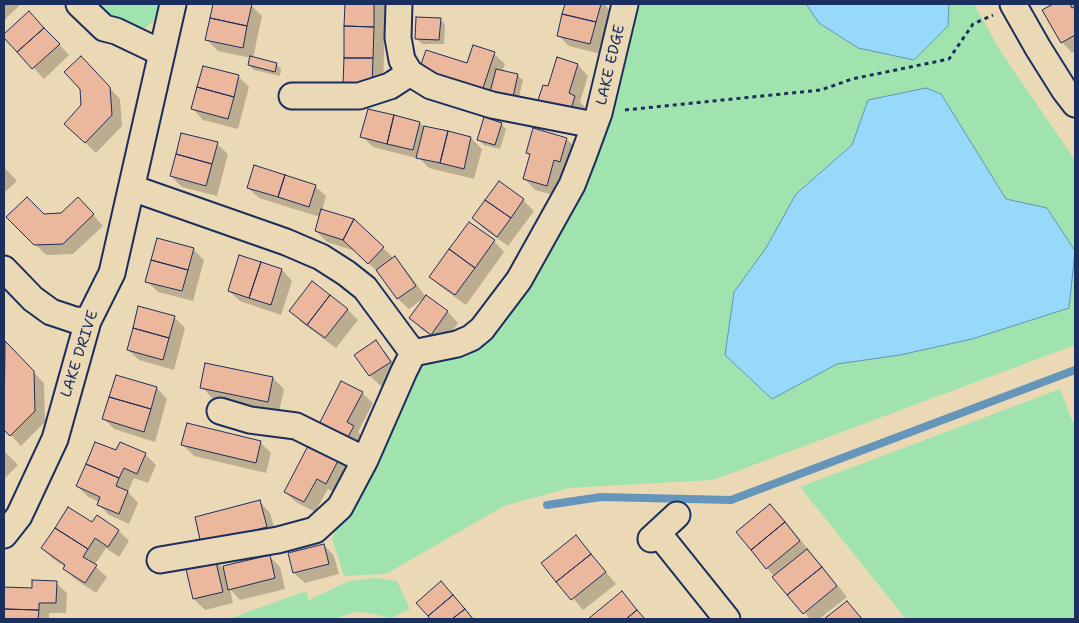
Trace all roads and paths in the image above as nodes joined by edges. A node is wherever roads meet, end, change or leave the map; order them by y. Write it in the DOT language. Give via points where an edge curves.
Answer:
graph roads {
  1 [pos="79,4"];
  2 [pos="173,4"];
  3 [pos="399,4"];
  4 [pos="625,4"];
  5 [pos="1013,4"];
  6 [pos="162,53"];
  7 [pos="410,73"];
  8 [pos="292,96"];
  9 [pos="1075,104"];
  10 [pos="597,119"];
  11 [pos="135,177"];
  12 [pos="4,269"];
  13 [pos="88,321"];
  14 [pos="413,353"];
  15 [pos="220,410"];
  16 [pos="365,460"];
  17 [pos="677,515"];
  18 [pos="4,535"];
  19 [pos="160,560"];
  20 [pos="727,619"];
  1 -- 6 [label="street" via="104,28"];
  2 -- 6 [label="street, LAKE DRIVE"];
  3 -- 7 [label="street" via="398,38 402,60"];
  4 -- 10 [label="street, LAKE EDGE"];
  5 -- 9 [label="street"];
  5 -- 10 [label="path" via="973,24 949,59 852,79 821,90"];
  6 -- 11 [label="street, LAKE DRIVE"];
  7 -- 8 [label="street" via="390,86 359,96"];
  7 -- 10 [label="street" via="431,86 492,105"];
  10 -- 14 [label="street, LAKE EDGE" via="572,185 519,280 482,329 457,344"];
  11 -- 13 [label="street, LAKE DRIVE" via="112,273"];
  11 -- 14 [label="street" via="321,257 365,288"];
  12 -- 13 [label="street" via="50,312"];
  13 -- 18 [label="street, LAKE DRIVE" via="55,439 19,516"];
  14 -- 16 [label="street"];
  15 -- 16 [label="street" via="250,420 296,426"];
  16 -- 19 [label="street" via="340,507 315,530 278,540"];
  17 -- 20 [label="street" via="654,536"];
}
